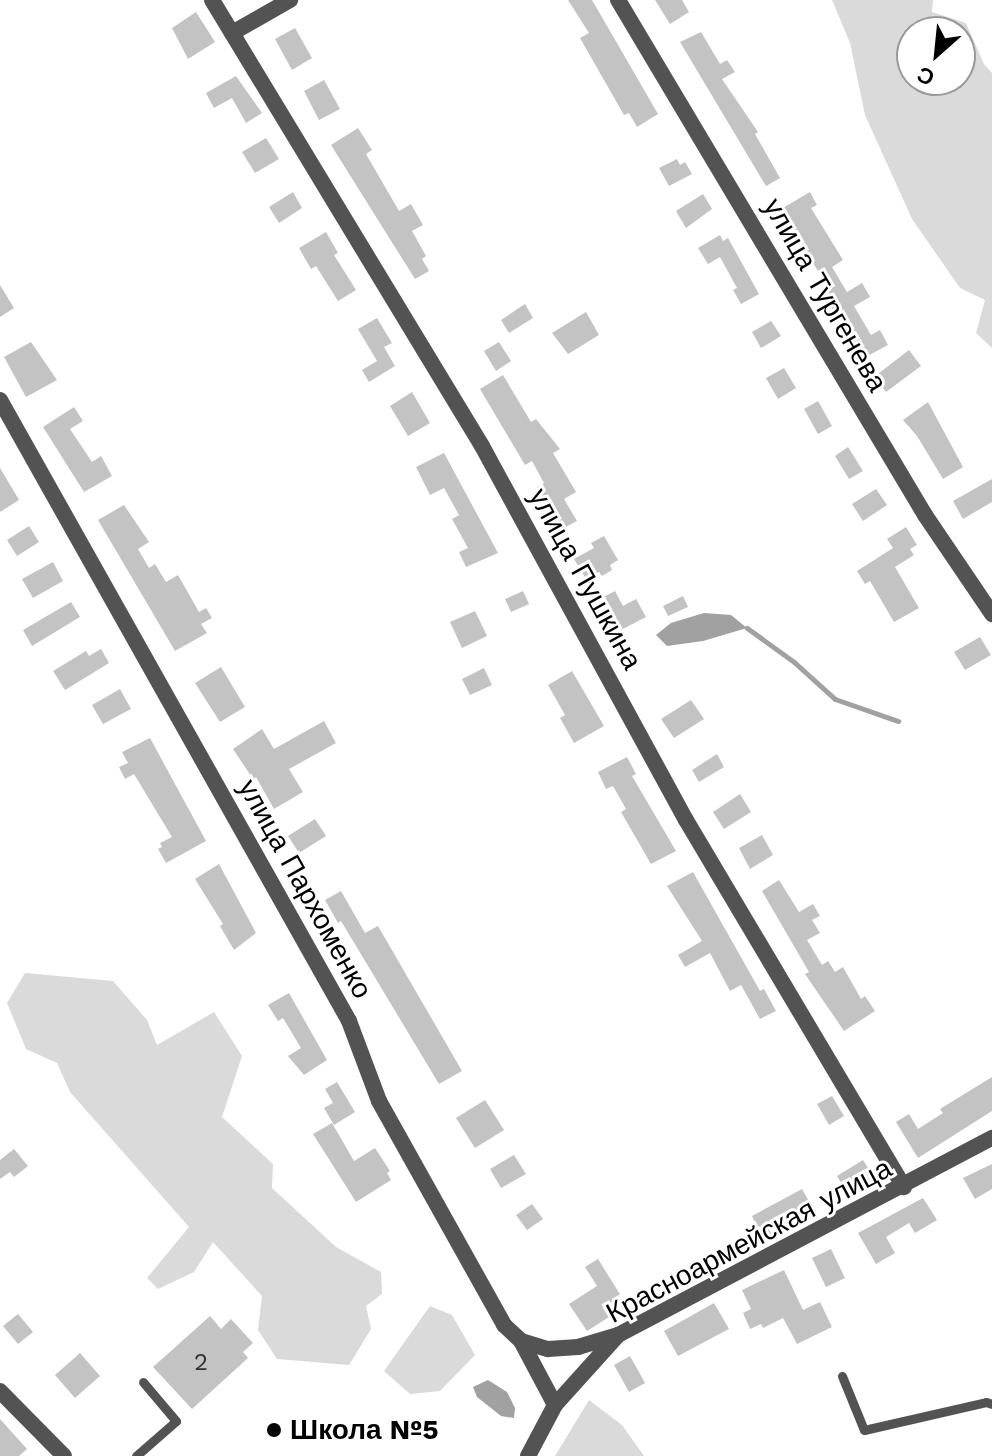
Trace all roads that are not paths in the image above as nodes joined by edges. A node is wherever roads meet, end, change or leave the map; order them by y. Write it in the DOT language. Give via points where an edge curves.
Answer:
graph roads {
  1 [pos="212,0"];
  2 [pos="290,0"];
  3 [pos="618,0"];
  4 [pos="232,33"];
  5 [pos="0,400"];
  6 [pos="992,614"];
  7 [pos="992,1138"];
  8 [pos="904,1187"];
  9 [pos="618,1335"];
  10 [pos="521,1341"];
  11 [pos="842,1376"];
  12 [pos="143,1382"];
  13 [pos="0,1391"];
  14 [pos="992,1404"];
  15 [pos="555,1405"];
  16 [pos="64,1456"];
  17 [pos="136,1456"];
  18 [pos="528,1456"];
  1 -- 4 [label="street, улица Пушкина"];
  2 -- 4 [label="street"];
  3 -- 6 [label="street, улица Тургенева" via="925,515"];
  4 -- 8 [label="street, улица Пушкина" via="482,446 686,820"];
  5 -- 10 [label="street, улица Пархоменко" via="349,1021 379,1101 504,1325"];
  7 -- 8 [label="street, Красноармейская улица"];
  8 -- 9 [label="street, Красноармейская улица" via="786,1243"];
  9 -- 10 [label="street" via="548,1349"];
  9 -- 15 [label="street, Красноармейская улица"];
  10 -- 15 [label="street, улица Пархоменко"];
  11 -- 14 [label="lane" via="864,1430"];
  12 -- 17 [label="lane" via="176,1421"];
  13 -- 16 [label="street"];
  15 -- 18 [label="street, Красноармейская улица"];
}
